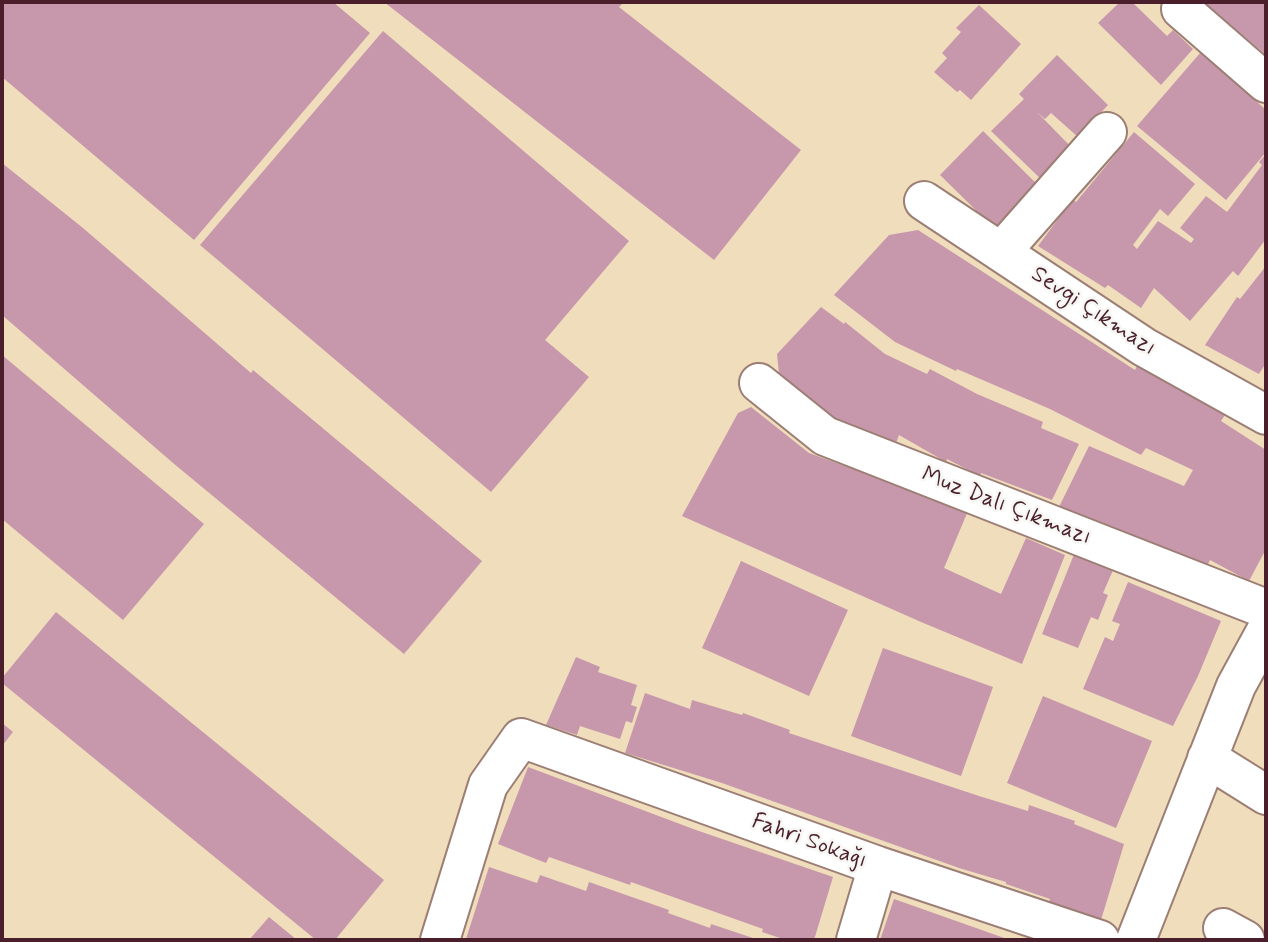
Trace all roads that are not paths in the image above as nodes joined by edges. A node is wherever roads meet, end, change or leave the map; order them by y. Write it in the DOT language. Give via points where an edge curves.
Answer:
graph roads {
  1 [pos="1181,9"];
  2 [pos="1266,83"];
  3 [pos="1107,132"];
  4 [pos="924,201"];
  5 [pos="1001,252"];
  6 [pos="759,383"];
  7 [pos="1266,415"];
  8 [pos="1266,609"];
  9 [pos="1266,631"];
  10 [pos="1208,758"];
  11 [pos="1266,795"];
  12 [pos="878,866"];
  13 [pos="440,940"];
  14 [pos="856,940"];
  15 [pos="1100,940"];
  16 [pos="1136,940"];
  1 -- 2 [label="street"];
  3 -- 5 [label="street"];
  4 -- 5 [label="street, Sevgi Çıkmazı"];
  5 -- 7 [label="street, Sevgi Çıkmazı" via="1143,347"];
  6 -- 8 [label="street, Muz Dalı Çıkmazı" via="825,436"];
  9 -- 10 [label="street" via="1236,686"];
  10 -- 11 [label="street"];
  10 -- 16 [label="street"];
  12 -- 13 [label="street, Fahri Sokağı" via="521,738 488,785"];
  12 -- 14 [label="street"];
  12 -- 15 [label="street, Fahri Sokağı"];
}
